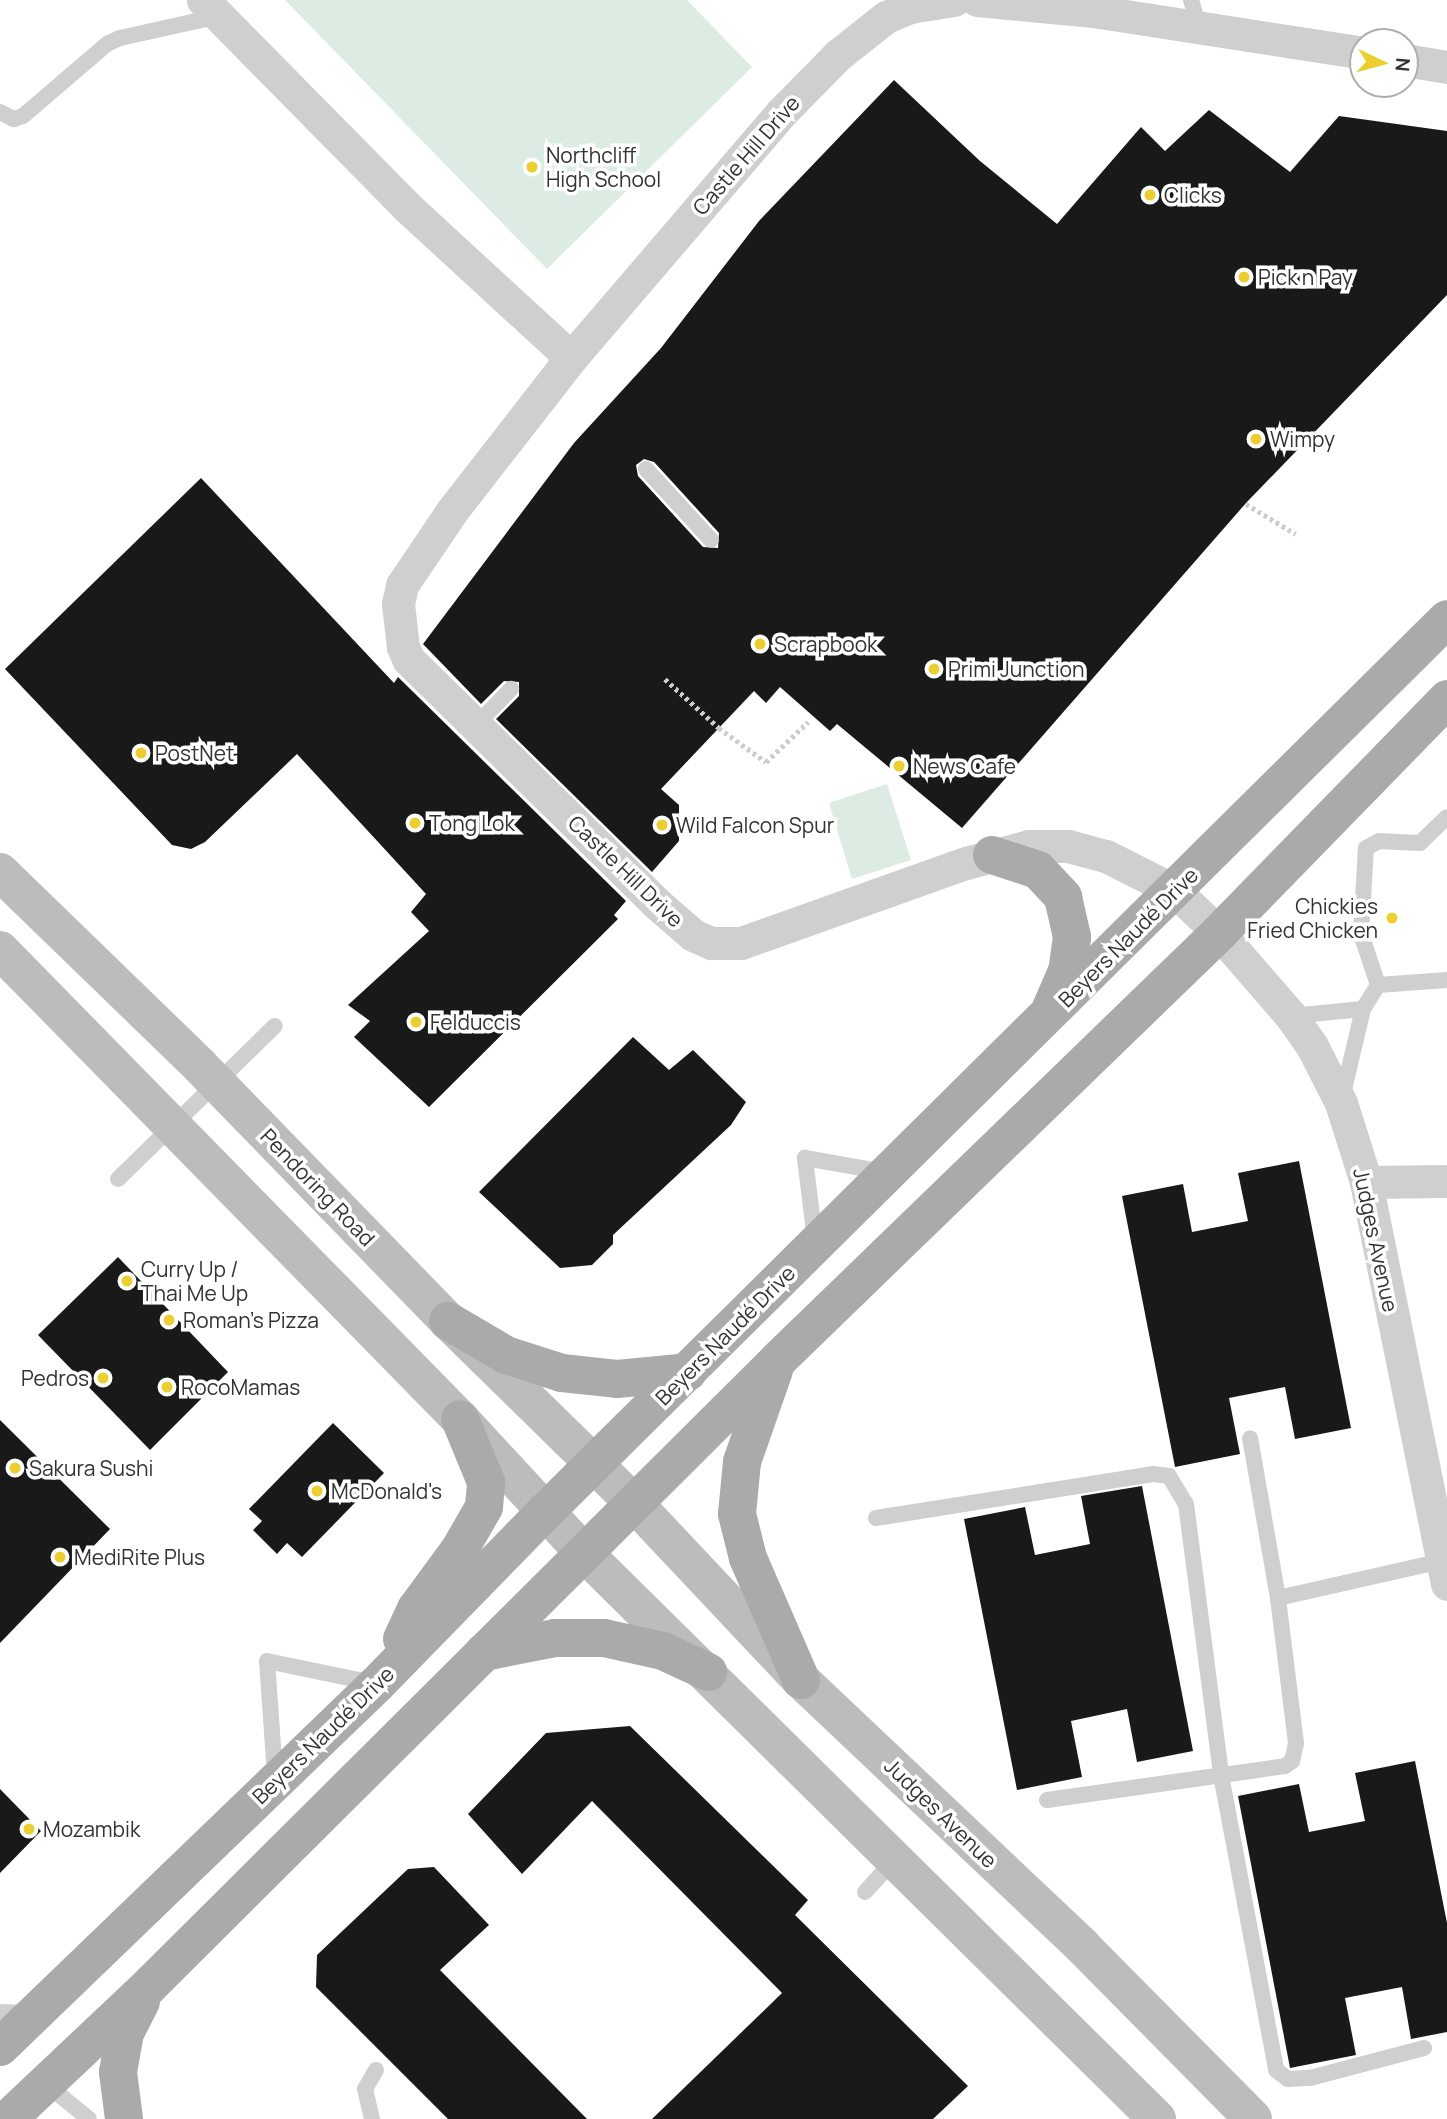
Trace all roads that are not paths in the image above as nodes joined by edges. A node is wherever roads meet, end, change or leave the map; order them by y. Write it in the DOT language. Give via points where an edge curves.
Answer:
graph roads {
  1 [pos="954,0"];
  2 [pos="977,0"];
  3 [pos="211,8"];
  4 [pos="1195,14"];
  5 [pos="1349,50"];
  6 [pos="1419,62"];
  7 [pos="1447,67"];
  8 [pos="0,112"];
  9 [pos="572,358"];
  10 [pos="646,469"];
  11 [pos="711,540"];
  12 [pos="1447,619"];
  13 [pos="511,689"];
  14 [pos="1444,706"];
  15 [pos="475,726"];
  16 [pos="1447,817"];
  17 [pos="992,855"];
  18 [pos="0,872"];
  19 [pos="1175,891"];
  20 [pos="1219,933"];
  21 [pos="0,950"];
  22 [pos="1447,980"];
  23 [pos="1378,985"];
  24 [pos="1363,1009"];
  25 [pos="1048,1016"];
  26 [pos="1291,1016"];
  27 [pos="275,1026"];
  28 [pos="218,1084"];
  29 [pos="1341,1103"];
  30 [pos="173,1126"];
  31 [pos="888,1173"];
  32 [pos="118,1179"];
  33 [pos="1447,1181"];
  34 [pos="1366,1182"];
  35 [pos="816,1246"];
  36 [pos="448,1321"];
  37 [pos="779,1359"];
  38 [pos="688,1372"];
  39 [pos="460,1419"];
  40 [pos="1250,1438"];
  41 [pos="594,1465"];
  42 [pos="634,1503"];
  43 [pos="545,1512"];
  44 [pos="876,1518"];
  45 [pos="583,1552"];
  46 [pos="1445,1573"];
  47 [pos="1278,1598"];
  48 [pos="484,1652"];
  49 [pos="708,1672"];
  50 [pos="384,1677"];
  51 [pos="801,1680"];
  52 [pos="1222,1775"];
  53 [pos="276,1781"];
  54 [pos="1047,1800"];
  55 [pos="895,1859"];
  56 [pos="865,1892"];
  57 [pos="148,1987"];
  58 [pos="17,2013"];
  59 [pos="0,2047"];
  60 [pos="1424,2048"];
  61 [pos="376,2070"];
  62 [pos="46,2084"];
  63 [pos="0,2090"];
  64 [pos="8,2119"];
  65 [pos="89,2119"];
  66 [pos="124,2119"];
  67 [pos="372,2119"];
  68 [pos="1157,2119"];
  69 [pos="1253,2119"];
  1 -- 9 [label="street, Castle Hill Drive" via="910,7 886,17 838,55 781,113"];
  2 -- 4 [label="street"];
  3 -- 8 [label="lane" via="113,41 23,116 14,118"];
  3 -- 9 [label="street" via="407,208"];
  4 -- 5 [label="street"];
  6 -- 7 [label="street"];
  9 -- 15 [label="street, Castle Hill Drive" via="452,511 402,585 400,637 408,659"];
  10 -- 11 [label="lane"];
  12 -- 19 [label="main road, Beyers Naudé Drive"];
  13 -- 15 [label="lane"];
  14 -- 20 [label="main road"];
  15 -- 17 [label="street, Castle Hill Drive" via="654,902 711,943 754,939"];
  16 -- 23 [label="lane" via="1420,842 1379,841 1369,845 1364,855 1361,933"];
  17 -- 19 [label="street, Castle Hill Drive" via="1029,846 1068,846 1106,856"];
  17 -- 25 [label="main road" via="1038,870 1063,897 1072,937 1067,971"];
  18 -- 28 [label="main road, Pendoring Road"];
  19 -- 20 [label="street, Castle Hill Drive"];
  19 -- 25 [label="main road, Beyers Naudé Drive"];
  20 -- 26 [label="street, Judges Avenue"];
  20 -- 37 [label="main road"];
  21 -- 30 [label="main road"];
  22 -- 23 [label="lane"];
  23 -- 24 [label="lane"];
  24 -- 26 [label="lane"];
  24 -- 29 [label="lane"];
  25 -- 31 [label="main road, Beyers Naudé Drive"];
  26 -- 29 [label="street, Judges Avenue"];
  27 -- 28 [label="lane"];
  28 -- 30 [label="lane"];
  28 -- 36 [label="main road, Pendoring Road"];
  29 -- 34 [label="street, Judges Avenue"];
  30 -- 32 [label="lane"];
  30 -- 39 [label="main road"];
  31 -- 35 [label="main road, Beyers Naudé Drive"];
  31 -- 35 [label="lane" via="805,1158"];
  33 -- 34 [label="street"];
  34 -- 46 [label="street, Judges Avenue"];
  35 -- 38 [label="main road, Beyers Naudé Drive"];
  36 -- 38 [label="main road" via="506,1355 562,1373 617,1379"];
  36 -- 41 [label="main road, Pendoring Road"];
  37 -- 42 [label="main road"];
  37 -- 51 [label="main road" via="742,1462 737,1514 748,1558"];
  38 -- 41 [label="main road, Beyers Naudé Drive"];
  39 -- 43 [label="main road"];
  39 -- 50 [label="main road" via="486,1482 484,1507 416,1609"];
  40 -- 47 [label="lane"];
  41 -- 42 [label="main road, Pendoring Road"];
  41 -- 43 [label="main road, Beyers Naudé Drive"];
  42 -- 45 [label="main road"];
  42 -- 51 [label="main road, Judges Avenue"];
  43 -- 45 [label="main road"];
  43 -- 50 [label="main road, Beyers Naudé Drive"];
  44 -- 52 [label="lane" via="1153,1474 1169,1476 1186,1504"];
  45 -- 48 [label="main road"];
  45 -- 49 [label="main road"];
  46 -- 47 [label="lane"];
  47 -- 52 [label="lane" via="1295,1730 1292,1760 1285,1766"];
  48 -- 49 [label="main road" via="555,1639 597,1637 663,1651"];
  48 -- 57 [label="main road"];
  49 -- 55 [label="main road"];
  50 -- 53 [label="main road, Beyers Naudé Drive"];
  50 -- 53 [label="lane" via="267,1661"];
  51 -- 69 [label="main road, Judges Avenue" via="1082,1946"];
  52 -- 54 [label="lane"];
  52 -- 60 [label="lane" via="1276,2070 1288,2079 1310,2078"];
  53 -- 58 [label="main road, Beyers Naudé Drive"];
  55 -- 56 [label="lane"];
  55 -- 68 [label="main road"];
  57 -- 62 [label="main road"];
  57 -- 66 [label="main road" via="123,2044 118,2086"];
  58 -- 59 [label="main road, Beyers Naudé Drive"];
  61 -- 67 [label="lane" via="365,2090"];
  62 -- 63 [label="main road" via="18,2081"];
  62 -- 64 [label="main road"];
  62 -- 65 [label="lane"];
}
